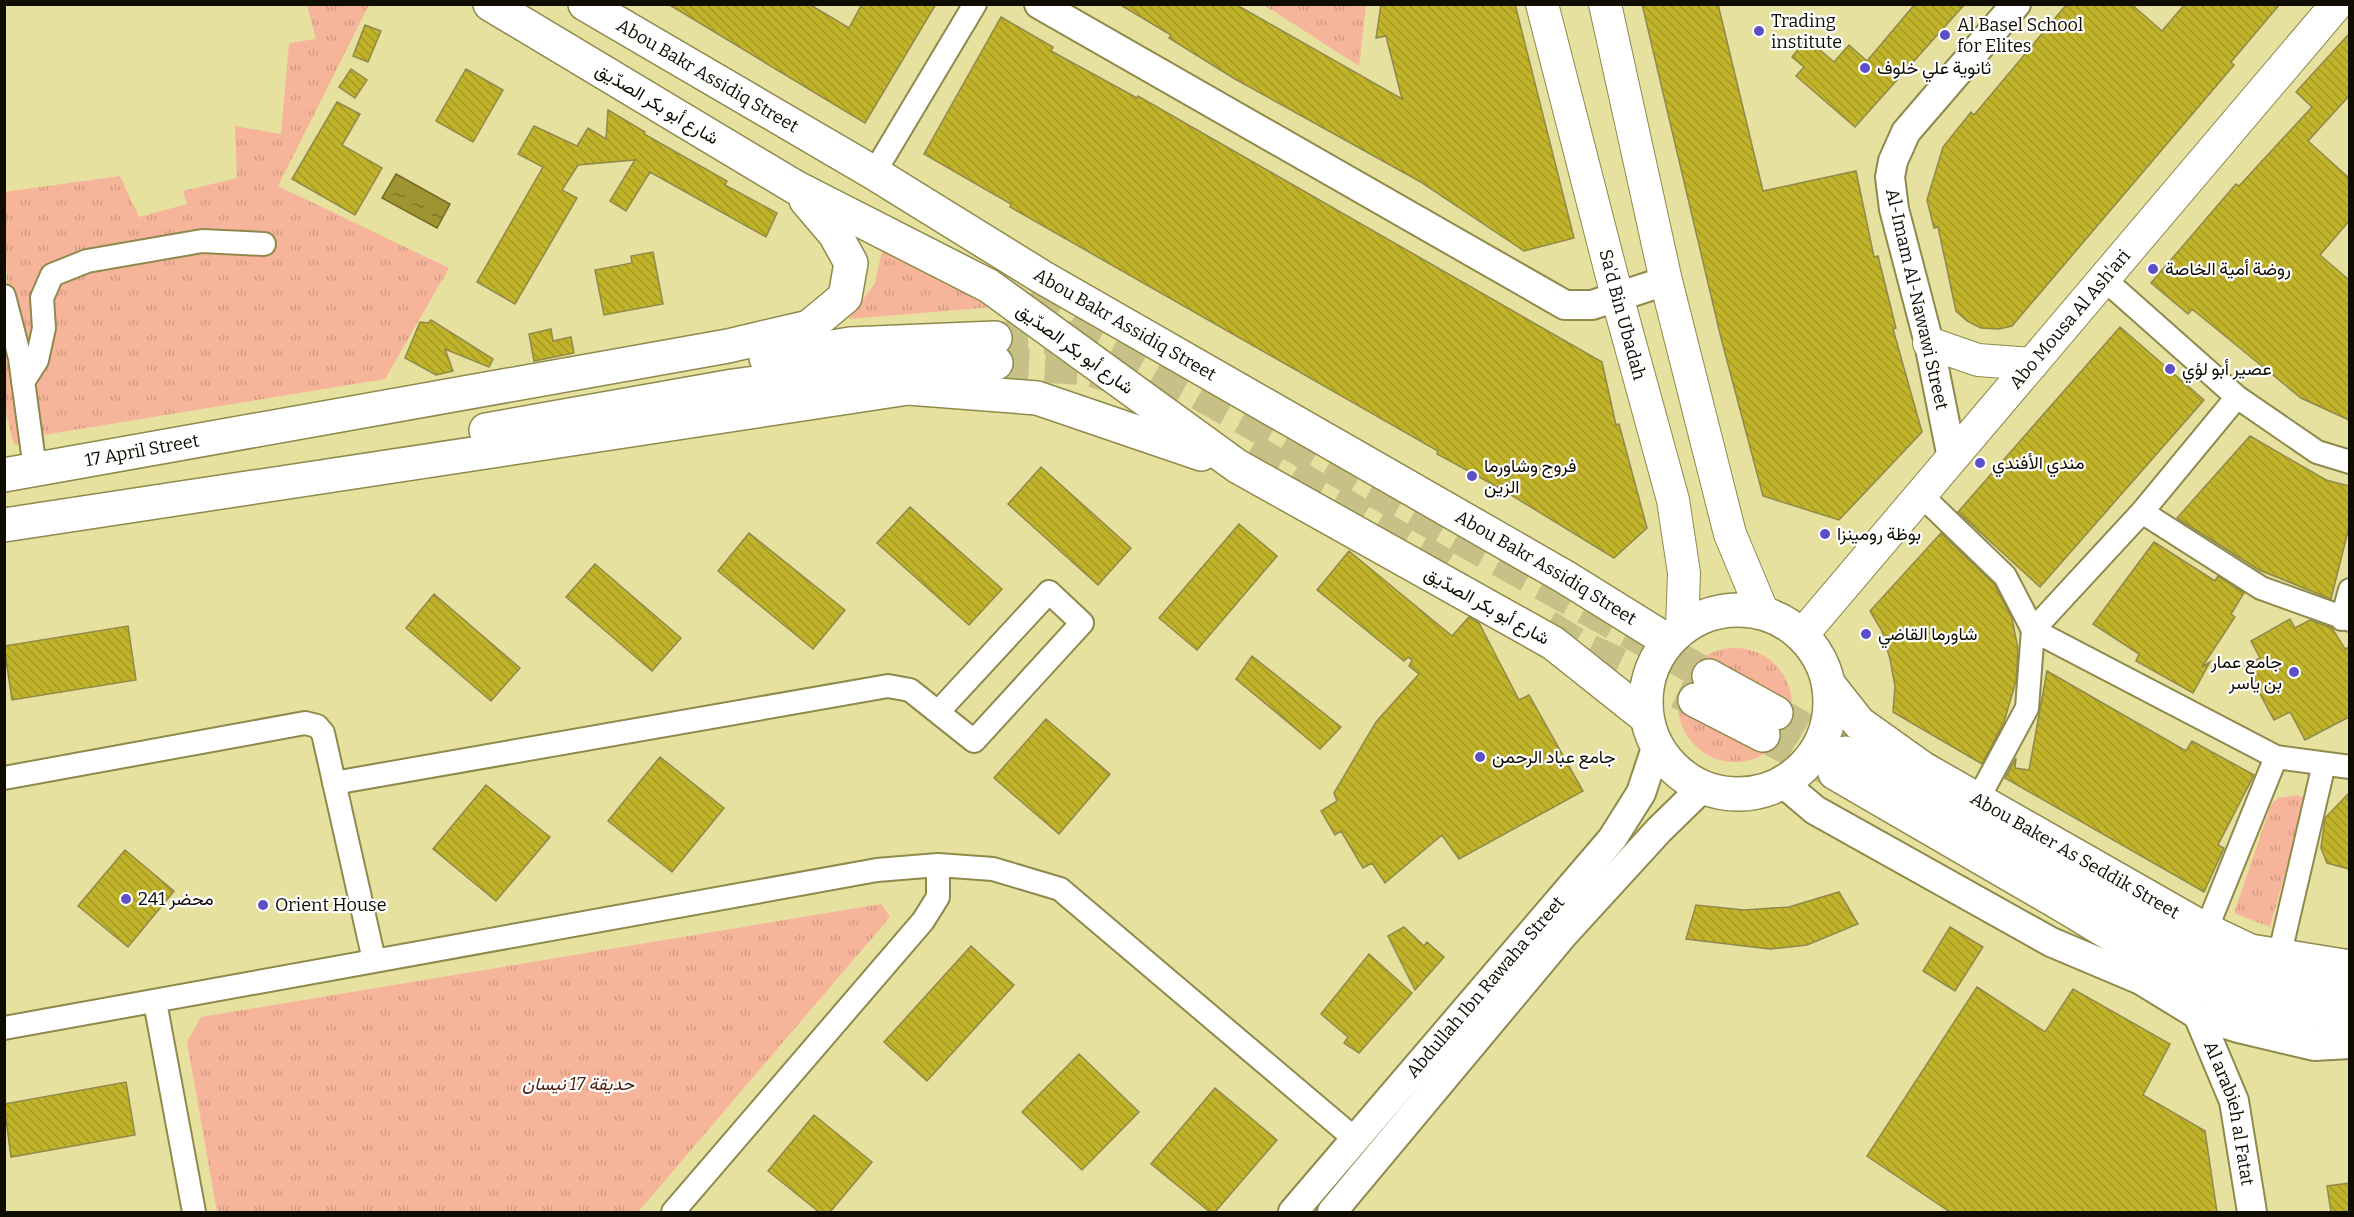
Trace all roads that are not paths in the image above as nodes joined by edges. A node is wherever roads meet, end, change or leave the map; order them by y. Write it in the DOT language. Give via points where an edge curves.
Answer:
graph roads {
  1 [pos="490,4"];
  2 [pos="530,4"];
  3 [pos="585,4"];
  4 [pos="975,4"];
  5 [pos="1039,4"];
  6 [pos="1542,4"];
  7 [pos="1605,4"];
  8 [pos="2016,4"];
  9 [pos="2337,4"];
  10 [pos="874,173"];
  11 [pos="795,187"];
  12 [pos="264,244"];
  13 [pos="2104,279"];
  14 [pos="1666,281"];
  15 [pos="998,282"];
  16 [pos="4,296"];
  17 [pos="1617,296"];
  18 [pos="1929,344"];
  19 [pos="2032,364"];
  20 [pos="23,382"];
  21 [pos="2237,397"];
  22 [pos="277,426"];
  23 [pos="1952,458"];
  24 [pos="2349,462"];
  25 [pos="1237,466"];
  26 [pos="20,472"];
  27 [pos="1921,495"];
  28 [pos="179,496"];
  29 [pos="2142,512"];
  30 [pos="4,525"];
  31 [pos="2349,590"];
  32 [pos="1763,613"];
  33 [pos="2346,619"];
  34 [pos="2033,630"];
  35 [pos="1675,634"];
  36 [pos="1802,635"];
  37 [pos="1829,685"];
  38 [pos="1702,688"];
  39 [pos="939,711"];
  40 [pos="1646,717"];
  41 [pos="1769,724"];
  42 [pos="1656,748"];
  43 [pos="2276,758"];
  44 [pos="2324,764"];
  45 [pos="2349,767"];
  46 [pos="4,778"];
  47 [pos="334,783"];
  48 [pos="1783,783"];
  49 [pos="1702,788"];
  50 [pos="1977,801"];
  51 [pos="938,865"];
  52 [pos="2206,930"];
  53 [pos="2279,957"];
  54 [pos="374,960"];
  55 [pos="2349,967"];
  56 [pos="2349,991"];
  57 [pos="155,1002"];
  58 [pos="2198,1015"];
  59 [pos="2349,1016"];
  60 [pos="4,1028"];
  61 [pos="2349,1044"];
  62 [pos="1355,1139"];
  63 [pos="194,1212"];
  64 [pos="673,1212"];
  65 [pos="1293,1212"];
  66 [pos="1332,1212"];
  67 [pos="2252,1212"];
  1 -- 11 [label="main road, شارع أبو بكر الصدّيق"];
  2 -- 15 [label="main road"];
  3 -- 10 [label="main road, Abou Bakr Assidiq Street"];
  4 -- 10 [label="street"];
  5 -- 17 [label="street" via="1565,305 1592,305"];
  6 -- 17 [label="main road, Sa'd Bin Ubadah"];
  7 -- 14 [label="main road"];
  8 -- 18 [label="street, Al-Imam Al-Nawawi Street" via="1906,132 1893,161 1891,193"];
  9 -- 13 [label="main road, Abo Mousa Al Ash'ari"];
  10 -- 35 [label="main road, Abou Bakr Assidiq Street" via="1052,283 1565,577"];
  11 -- 22 [label="main road" via="835,234 851,263 845,297 809,327 728,346"];
  11 -- 25 [label="main road, شارع أبو بكر الصدّيق" via="989,286"];
  12 -- 20 [label="street" via="202,241 87,261 52,275 42,298 44,327 37,360"];
  13 -- 19 [label="main road, Abo Mousa Al Ash'ari"];
  13 -- 21 [label="street"];
  14 -- 17 [label="street"];
  14 -- 32 [label="main road" via="1730,534"];
  16 -- 20 [label="street"];
  17 -- 35 [label="main road, Sa'd Bin Ubadah" via="1673,500 1684,573"];
  18 -- 19 [label="main road" via="1978,360"];
  18 -- 23 [label="street, Al-Imam Al-Nawawi Street"];
  19 -- 23 [label="main road, Abo Mousa Al Ash'ari"];
  20 -- 26 [label="street"];
  21 -- 24 [label="street" via="2317,452"];
  21 -- 29 [label="street"];
  22 -- 26 [label="main road, 17 April Street"];
  22 -- 28 [label="main road" via="562,391 850,344 996,351 732,386 343,455"];
  23 -- 27 [label="main road, Abo Mousa Al Ash'ari"];
  25 -- 28 [label="main road" via="1036,398 908,388"];
  25 -- 40 [label="main road, شارع أبو بكر الصدّيق" via="1552,643"];
  27 -- 34 [label="street" via="2005,576"];
  27 -- 36 [label="main road, Abo Mousa Al Ash'ari"];
  28 -- 30 [label="main road"];
  29 -- 33 [label="street" via="2260,588"];
  29 -- 34 [label="street"];
  31 -- 33 [label="street"];
  32 -- 35 [label="main road" via="1735,609 1707,615"];
  32 -- 36 [label="main road"];
  34 -- 43 [label="street"];
  34 -- 50 [label="street" via="2027,708"];
  35 -- 40 [label="main road" via="1653,664 1645,690"];
  36 -- 37 [label="main road" via="1820,658"];
  37 -- 48 [label="main road" via="1831,708 1818,750"];
  37 -- 50 [label="main road, Abou Baker As Seddik Street" via="1859,723"];
  38 -- 41 [label="main road"];
  39 -- 39 [label="street" via="1049,592 1082,622 974,741"];
  39 -- 47 [label="street" via="910,690 888,686"];
  40 -- 42 [label="main road"];
  42 -- 49 [label="main road" via="1668,765"];
  42 -- 62 [label="street, Abdullah Ibn Rawaha Street" via="1641,793 1612,839"];
  43 -- 44 [label="street"];
  43 -- 52 [label="street"];
  44 -- 45 [label="street"];
  44 -- 53 [label="street"];
  46 -- 47 [label="street" via="305,723 317,726 323,733"];
  47 -- 54 [label="street"];
  48 -- 49 [label="main road" via="1759,792 1730,795"];
  48 -- 58 [label="street" via="1815,810 2051,942 2141,980"];
  49 -- 66 [label="street, Abdullah Ibn Rawaha Street" via="1563,935"];
  50 -- 52 [label="main road, Abou Baker As Seddik Street"];
  51 -- 54 [label="street" via="876,870"];
  51 -- 62 [label="street" via="993,869 1060,889"];
  51 -- 64 [label="street" via="938,897 924,921"];
  52 -- 53 [label="main road, Abou Baker As Seddik Street" via="2250,951"];
  53 -- 55 [label="main road, Abou Baker As Seddik Street"];
  54 -- 57 [label="street"];
  56 -- 59 [label="main road" via="2267,984 2198,956 1840,763 2187,977 2265,1007 2330,1017"];
  57 -- 60 [label="street"];
  57 -- 63 [label="street"];
  58 -- 61 [label="street" via="2314,1046"];
  58 -- 67 [label="street, Al arabieh al Fatat" via="2234,1101"];
  62 -- 65 [label="street, Abdullah Ibn Rawaha Street"];
}
